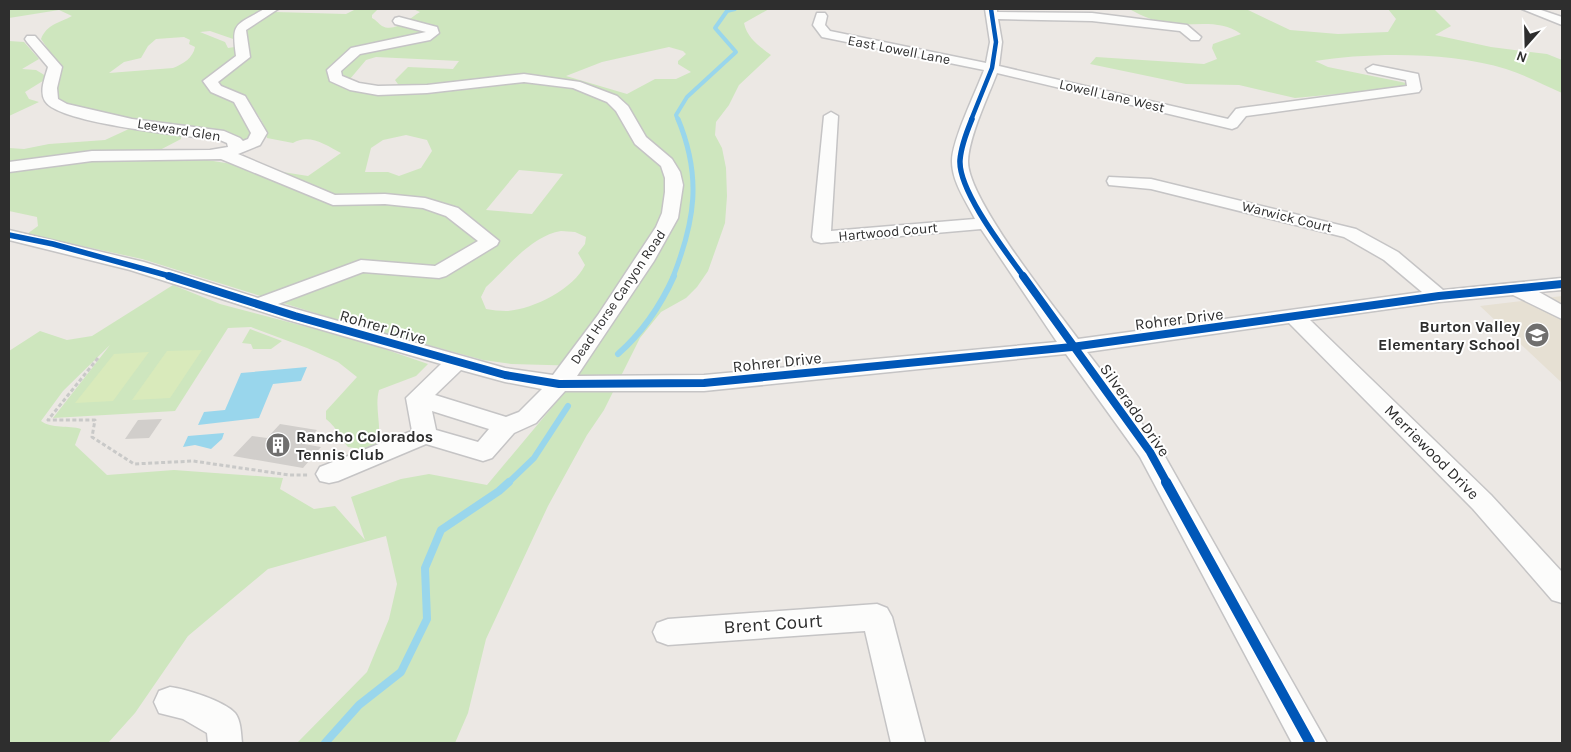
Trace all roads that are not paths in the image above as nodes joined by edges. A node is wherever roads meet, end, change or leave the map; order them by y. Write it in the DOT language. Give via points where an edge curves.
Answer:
graph roads {
  1 [pos="272,9"];
  2 [pos="1528,9"];
  3 [pos="992,12"];
  4 [pos="821,16"];
  5 [pos="438,20"];
  6 [pos="1562,21"];
  7 [pos="1195,38"];
  8 [pos="31,39"];
  9 [pos="992,68"];
  10 [pos="1373,69"];
  11 [pos="831,116"];
  12 [pos="230,152"];
  13 [pos="9,167"];
  14 [pos="1115,181"];
  15 [pos="986,223"];
  16 [pos="9,235"];
  17 [pos="1562,284"];
  18 [pos="1516,288"];
  19 [pos="1439,296"];
  20 [pos="259,304"];
  21 [pos="1562,312"];
  22 [pos="1296,318"];
  23 [pos="1072,347"];
  24 [pos="456,362"];
  25 [pos="559,384"];
  26 [pos="418,398"];
  27 [pos="507,426"];
  28 [pos="425,435"];
  29 [pos="329,474"];
  30 [pos="1562,591"];
  31 [pos="668,632"];
  32 [pos="170,702"];
  33 [pos="225,743"];
  34 [pos="908,743"];
  35 [pos="1310,743"];
  1 -- 12 [label="street" via="241,28 243,56 210,81 216,89 240,99 259,133 254,142"];
  2 -- 6 [label="street"];
  3 -- 7 [label="street" via="1092,17 1183,28"];
  3 -- 9 [label="street, Silverado Drive" via="996,42"];
  4 -- 9 [label="street, East Lowell Lane" via="819,25 826,34"];
  5 -- 25 [label="street, Dead Horse Canyon Road" via="402,22 433,30 433,33 356,51 334,70 334,78 354,87 394,90 504,78 544,78 571,84 610,98 620,106 637,136 670,167 674,195 670,217 658,240"];
  8 -- 12 [label="street, Leeward Glen" via="55,67 49,88 56,105 92,118 224,136 235,141"];
  9 -- 10 [label="street, Lowell Lane West" via="1232,124 1241,112 1414,89 1413,77"];
  9 -- 15 [label="street, Silverado Drive" via="969,126 960,161 966,186"];
  11 -- 15 [label="street, Hartwood Court" via="821,237"];
  12 -- 13 [label="street, Leeward Glen" via="92,156"];
  12 -- 20 [label="street" via="333,200 385,199 425,204 452,212 490,242 439,272 361,266"];
  14 -- 19 [label="street, Warwick Court" via="1152,184 1350,233 1391,256"];
  15 -- 23 [label="street, Silverado Drive"];
  16 -- 20 [label="street, Rohrer Drive" via="137,266"];
  17 -- 18 [label="street, Rohrer Drive"];
  18 -- 19 [label="street, Rohrer Drive"];
  18 -- 21 [label="street"];
  19 -- 22 [label="street, Rohrer Drive"];
  20 -- 24 [label="street, Rohrer Drive"];
  22 -- 23 [label="street, Rohrer Drive"];
  22 -- 30 [label="street, Merriewood Drive" via="1482,502"];
  23 -- 25 [label="street, Rohrer Drive" via="704,383"];
  23 -- 35 [label="street, Silverado Drive" via="1150,452"];
  24 -- 25 [label="street, Rohrer Drive"];
  24 -- 26 [label="street"];
  25 -- 27 [label="street" via="528,418"];
  26 -- 27 [label="street"];
  26 -- 28 [label="street"];
  27 -- 28 [label="street" via="483,452"];
  28 -- 29 [label="street"];
  31 -- 34 [label="street, Brent Court" via="877,617"];
  32 -- 33 [label="street" via="188,704 224,724"];
}
